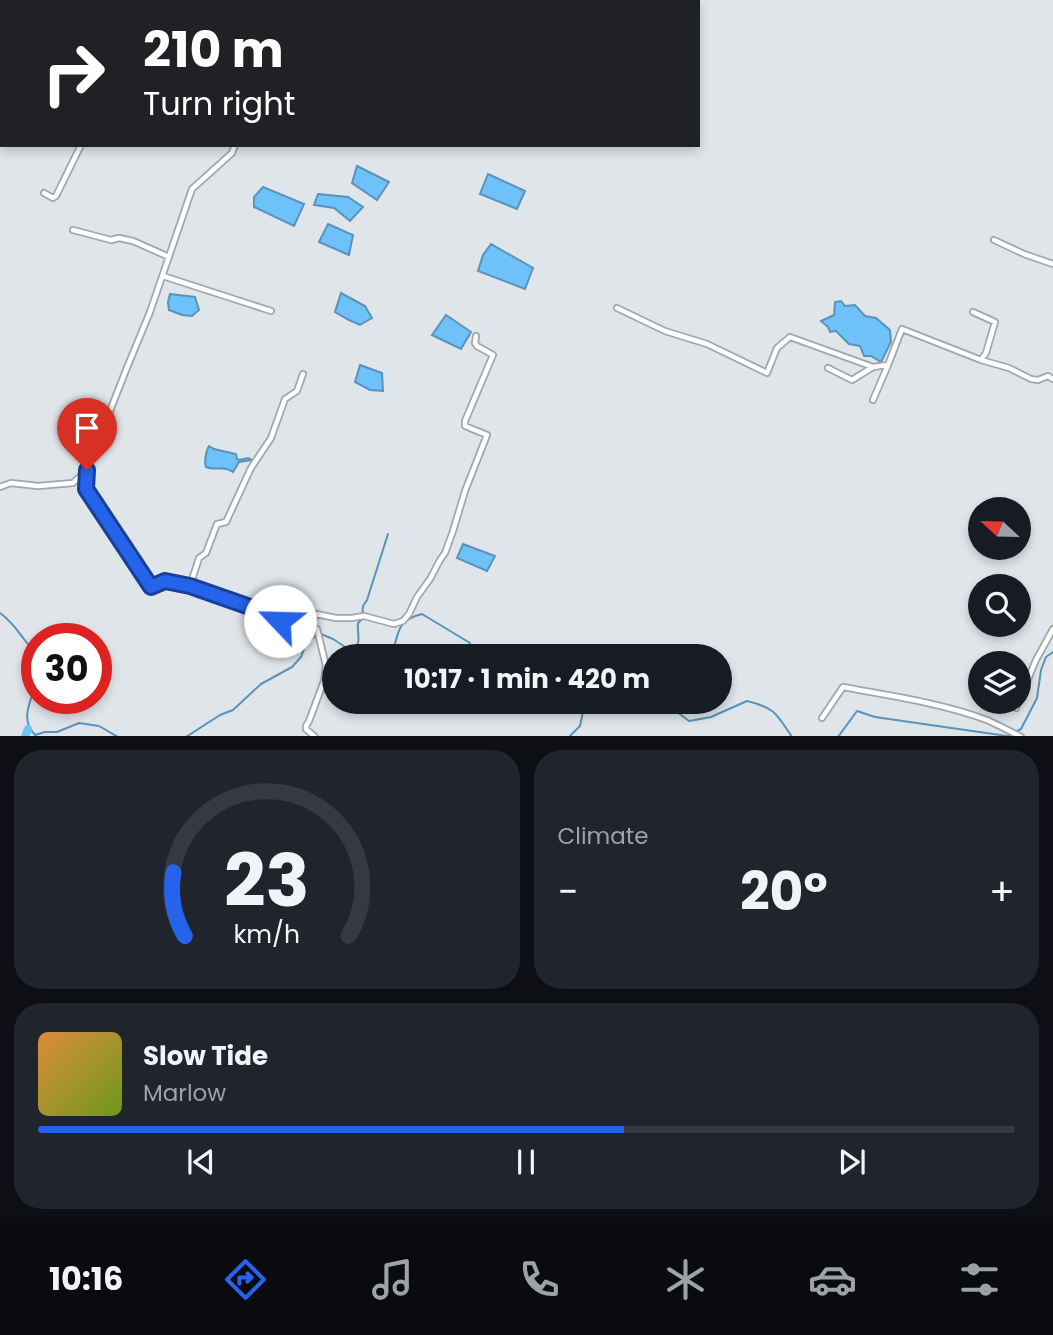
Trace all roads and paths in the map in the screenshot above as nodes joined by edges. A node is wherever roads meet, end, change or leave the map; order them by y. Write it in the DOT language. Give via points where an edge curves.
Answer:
graph roads {
  1 [pos="80,147"];
  2 [pos="234,147"];
  3 [pos="44,193"];
  4 [pos="73,230"];
  5 [pos="994,240"];
  6 [pos="169,257"];
  7 [pos="1053,264"];
  8 [pos="163,276"];
  9 [pos="617,308"];
  10 [pos="271,311"];
  11 [pos="973,312"];
  12 [pos="476,336"];
  13 [pos="981,360"];
  14 [pos="888,365"];
  15 [pos="873,367"];
  16 [pos="828,368"];
  17 [pos="303,374"];
  18 [pos="1053,379"];
  19 [pos="873,400"];
  20 [pos="87,470"];
  21 [pos="0,487"];
  22 [pos="190,586"];
  23 [pos="1053,629"];
  24 [pos="307,632"];
  25 [pos="1031,672"];
  26 [pos="822,718"];
  27 [pos="314,736"];
  28 [pos="1019,736"];
  1 -- 3 [label="street" via="56,196"];
  2 -- 6 [label="street" via="192,189"];
  4 -- 6 [label="street" via="111,240 118,237"];
  5 -- 7 [label="street"];
  6 -- 8 [label="street"];
  8 -- 10 [label="street"];
  8 -- 20 [label="street"];
  9 -- 15 [label="street" via="767,373 777,348 790,337"];
  11 -- 13 [label="street" via="995,321"];
  12 -- 24 [label="street" via="477,346 493,355 465,426 486,435 449,543 430,579 403,621 394,624 364,616 316,614"];
  13 -- 14 [label="street" via="902,329"];
  13 -- 18 [label="street" via="1031,379"];
  14 -- 15 [label="street"];
  14 -- 19 [label="street"];
  15 -- 16 [label="street" via="852,380"];
  17 -- 22 [label="street" via="297,391 285,399 271,438 226,522 217,524"];
  20 -- 21 [label="street" via="74,483"];
  20 -- 22 [label="street" via="86,489 151,587 165,581"];
  22 -- 24 [label="street"];
  23 -- 25 [label="street"];
  24 -- 27 [label="street" via="317,629 326,666 306,726"];
  26 -- 28 [label="street" via="843,687 942,706"];
}
